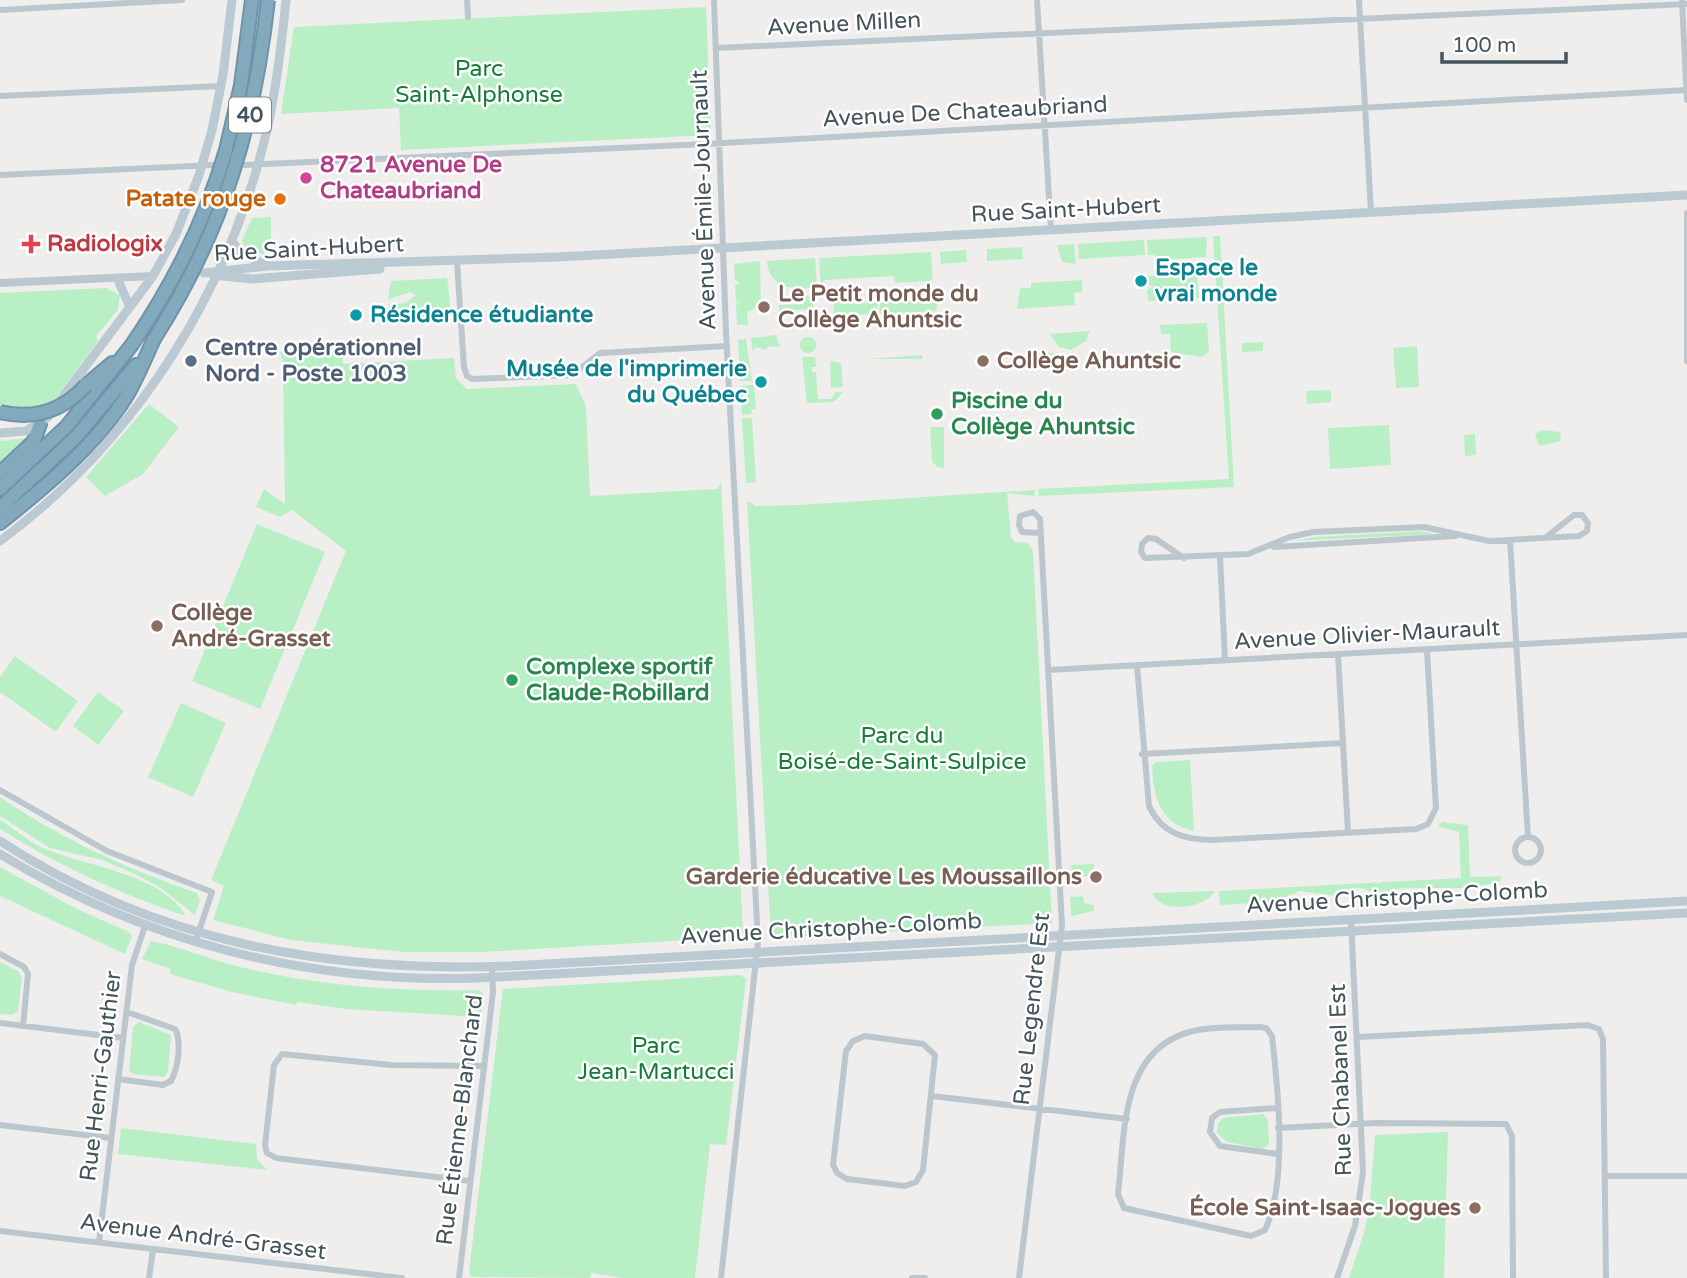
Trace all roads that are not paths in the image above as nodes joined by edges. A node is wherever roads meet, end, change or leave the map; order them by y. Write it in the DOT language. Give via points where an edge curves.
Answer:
graph roads {
  1 [pos="182,0"];
  2 [pos="232,0"];
  3 [pos="252,0"];
  4 [pos="268,0"];
  5 [pos="286,0"];
  6 [pos="467,0"];
  7 [pos="714,0"];
  8 [pos="1037,0"];
  9 [pos="1359,0"];
  10 [pos="1684,2"];
  11 [pos="0,10"];
  12 [pos="468,17"];
  13 [pos="1360,18"];
  14 [pos="1039,33"];
  15 [pos="716,48"];
  16 [pos="221,86"];
  17 [pos="1687,90"];
  18 [pos="0,96"];
  19 [pos="1687,100"];
  20 [pos="1365,108"];
  21 [pos="1044,124"];
  22 [pos="720,143"];
  23 [pos="257,164"];
  24 [pos="202,165"];
  25 [pos="214,165"];
  26 [pos="245,165"];
  27 [pos="0,175"];
  28 [pos="1687,195"];
  29 [pos="1371,212"];
  30 [pos="1687,213"];
  31 [pos="1051,230"];
  32 [pos="231,241"];
  33 [pos="723,248"];
  34 [pos="453,262"];
  35 [pos="268,266"];
  36 [pos="217,274"];
  37 [pos="165,275"];
  38 [pos="153,276"];
  39 [pos="117,278"];
  40 [pos="0,283"];
  41 [pos="130,307"];
  42 [pos="154,339"];
  43 [pos="131,346"];
  44 [pos="727,346"];
  45 [pos="1687,361"];
  46 [pos="0,412"];
  47 [pos="40,424"];
  48 [pos="0,433"];
  49 [pos="0,473"];
  50 [pos="0,489"];
  51 [pos="0,508"];
  52 [pos="0,523"];
  53 [pos="1040,533"];
  54 [pos="1456,536"];
  55 [pos="1545,538"];
  56 [pos="1510,540"];
  57 [pos="0,541"];
  58 [pos="1268,548"];
  59 [pos="1220,556"];
  60 [pos="1184,558"];
  61 [pos="1687,635"];
  62 [pos="1516,645"];
  63 [pos="1427,650"];
  64 [pos="1338,654"];
  65 [pos="1224,660"];
  66 [pos="1138,665"];
  67 [pos="1048,670"];
  68 [pos="1343,743"];
  69 [pos="1142,754"];
  70 [pos="0,790"];
  71 [pos="1348,832"];
  72 [pos="1528,837"];
  73 [pos="0,841"];
  74 [pos="0,854"];
  75 [pos="1687,901"];
  76 [pos="1687,913"];
  77 [pos="1351,920"];
  78 [pos="147,921"];
  79 [pos="1352,931"];
  80 [pos="1061,936"];
  81 [pos="197,938"];
  82 [pos="1059,947"];
  83 [pos="758,952"];
  84 [pos="0,954"];
  85 [pos="757,963"];
  86 [pos="492,967"];
  87 [pos="493,977"];
  88 [pos="127,1012"];
  89 [pos="0,1023"];
  90 [pos="23,1026"];
  91 [pos="1358,1037"];
  92 [pos="123,1038"];
  93 [pos="484,1066"];
  94 [pos="118,1079"];
  95 [pos="932,1096"];
  96 [pos="1039,1108"];
  97 [pos="1276,1108"];
  98 [pos="1127,1119"];
  99 [pos="1362,1124"];
  100 [pos="0,1125"];
  101 [pos="1278,1128"];
  102 [pos="111,1138"];
  103 [pos="1278,1154"];
  104 [pos="1687,1176"];
  105 [pos="1605,1177"];
  106 [pos="470,1181"];
  107 [pos="0,1231"];
  108 [pos="99,1242"];
  109 [pos="153,1249"];
  110 [pos="149,1278"];
  111 [pos="402,1278"];
  112 [pos="459,1278"];
  113 [pos="721,1278"];
  114 [pos="912,1278"];
  115 [pos="925,1278"];
  116 [pos="1019,1278"];
  117 [pos="1337,1278"];
  118 [pos="1513,1278"];
  119 [pos="1606,1278"];
  1 -- 11 [label="street"];
  2 -- 16 [label="main road"];
  3 -- 43 [label="highway, 40, bridge" via="239,99 212,194 176,274"];
  4 -- 42 [label="highway, 40, bridge" via="256,86 233,177 203,254"];
  5 -- 23 [label="main road" via="274,96"];
  6 -- 12 [label="street"];
  7 -- 15 [label="street, Avenue Émile-Journault"];
  8 -- 14 [label="street"];
  9 -- 13 [label="street"];
  10 -- 13 [label="street, Avenue Millen"];
  10 -- 17 [label="street"];
  13 -- 14 [label="street, Avenue Millen"];
  13 -- 20 [label="street"];
  14 -- 15 [label="street, Avenue Millen"];
  14 -- 21 [label="street"];
  15 -- 22 [label="street, Avenue Émile-Journault"];
  16 -- 18 [label="street"];
  16 -- 24 [label="main road"];
  17 -- 19 [label="street"];
  17 -- 20 [label="street, Avenue De Chateaubriand"];
  20 -- 21 [label="street, Avenue De Chateaubriand"];
  20 -- 29 [label="street"];
  21 -- 22 [label="street, Avenue De Chateaubriand"];
  21 -- 31 [label="street"];
  22 -- 23 [label="street, Avenue De Chateaubriand"];
  22 -- 33 [label="street, Avenue Émile-Journault"];
  23 -- 26 [label="street, Avenue De Chateaubriand"];
  23 -- 32 [label="main road"];
  24 -- 25 [label="street"];
  24 -- 27 [label="street"];
  24 -- 38 [label="main road" via="176,234"];
  28 -- 29 [label="main road, Rue Saint-Hubert"];
  29 -- 31 [label="main road, Rue Saint-Hubert"];
  30 -- 45 [label="street"];
  31 -- 33 [label="main road, Rue Saint-Hubert"];
  32 -- 35 [label="main road" via="242,253"];
  32 -- 36 [label="main road"];
  33 -- 34 [label="main road, Rue Saint-Hubert"];
  33 -- 44 [label="street, Avenue Émile-Journault"];
  34 -- 35 [label="main road, Rue Saint-Hubert"];
  34 -- 36 [label="main road, Rue Saint-Hubert" via="275,278"];
  34 -- 44 [label="street" via="464,367 472,379 574,375 600,353"];
  35 -- 36 [label="main road, Rue Saint-Hubert"];
  36 -- 57 [label="main road" via="176,350 123,425 67,484"];
  37 -- 38 [label="main road"];
  38 -- 39 [label="street"];
  38 -- 41 [label="main road"];
  39 -- 40 [label="street"];
  39 -- 41 [label="main road"];
  41 -- 47 [label="main road"];
  42 -- 51 [label="highway, 40" via="83,429"];
  42 -- 52 [label="highway" via="115,411 45,485"];
  43 -- 46 [label="highway, bridge" via="63,406 40,414"];
  43 -- 50 [label="highway, 40" via="66,426"];
  44 -- 83 [label="street, Avenue Émile-Journault"];
  47 -- 48 [label="main road" via="26,431"];
  47 -- 49 [label="highway" via="34,441"];
  53 -- 67 [label="street, Rue Legendre Est"];
  54 -- 56 [label="street"];
  54 -- 58 [label="street"];
  54 -- 58 [label="street" via="1418,526 1313,532"];
  55 -- 55 [label="street" via="1581,535 1588,523 1582,515 1574,515"];
  55 -- 56 [label="street"];
  56 -- 62 [label="street"];
  58 -- 59 [label="street"];
  59 -- 60 [label="street"];
  59 -- 65 [label="street"];
  60 -- 60 [label="street" via="1154,538 1142,544 1141,554 1147,559"];
  61 -- 62 [label="street, Avenue Olivier-Maurault"];
  62 -- 63 [label="street, Avenue Olivier-Maurault"];
  62 -- 72 [label="street"];
  63 -- 64 [label="street, Avenue Olivier-Maurault"];
  63 -- 71 [label="street" via="1434,817 1420,828"];
  64 -- 65 [label="street, Avenue Olivier-Maurault"];
  64 -- 68 [label="street"];
  65 -- 66 [label="street, Avenue Olivier-Maurault"];
  66 -- 67 [label="street, Avenue Olivier-Maurault"];
  66 -- 69 [label="street"];
  67 -- 80 [label="street, Rue Legendre Est"];
  68 -- 69 [label="street"];
  68 -- 71 [label="street"];
  69 -- 71 [label="street" via="1151,810 1166,829 1181,837 1214,840"];
  70 -- 81 [label="street" via="107,851 212,892"];
  72 -- 72 [label="street" via="1518,841 1515,850 1519,860 1528,863 1538,859 1541,850 1538,842"];
  73 -- 78 [label="main road, Avenue Christophe-Colomb"];
  74 -- 78 [label="main road, Avenue Christophe-Colomb" via="71,893"];
  75 -- 77 [label="main road, Avenue Christophe-Colomb"];
  76 -- 79 [label="main road, Avenue Christophe-Colomb"];
  77 -- 79 [label="street, Rue Chabanel Est"];
  77 -- 80 [label="main road, Avenue Christophe-Colomb"];
  78 -- 81 [label="main road, Avenue Christophe-Colomb"];
  78 -- 88 [label="street, Rue Henri-Gauthier" via="132,962"];
  79 -- 82 [label="main road, Avenue Christophe-Colomb"];
  79 -- 91 [label="street, Rue Chabanel Est"];
  80 -- 82 [label="street, Rue Legendre Est"];
  80 -- 83 [label="main road, Avenue Christophe-Colomb"];
  81 -- 86 [label="main road, Avenue Christophe-Colomb" via="343,963"];
  81 -- 87 [label="main road, Avenue Christophe-Colomb" via="260,960 343,974"];
  82 -- 85 [label="main road, Avenue Christophe-Colomb"];
  82 -- 96 [label="street, Rue Legendre Est"];
  83 -- 85 [label="street, Avenue Émile-Journault"];
  83 -- 86 [label="main road, Avenue Christophe-Colomb"];
  84 -- 90 [label="street" via="28,974"];
  85 -- 87 [label="main road, Avenue Christophe-Colomb"];
  85 -- 113 [label="street, Avenue Émile-Journault"];
  86 -- 87 [label="street, Rue Étienne-Blanchard"];
  87 -- 93 [label="street, Rue Étienne-Blanchard"];
  88 -- 92 [label="street, Rue Henri-Gauthier"];
  88 -- 94 [label="street" via="174,1029 178,1038 175,1071 163,1085"];
  89 -- 90 [label="street"];
  90 -- 92 [label="street"];
  91 -- 99 [label="street, Rue Chabanel Est"];
  91 -- 105 [label="street" via="1595,1026 1603,1039"];
  92 -- 94 [label="street, Rue Henri-Gauthier"];
  93 -- 106 [label="street, Rue Étienne-Blanchard"];
  93 -- 106 [label="street" via="391,1065 282,1054 274,1065 265,1144 273,1157"];
  94 -- 102 [label="street, Rue Henri-Gauthier"];
  95 -- 95 [label="street" via="922,1173 916,1182 905,1186 849,1180 837,1173 833,1159 846,1054 853,1041 870,1037 928,1046 936,1060"];
  95 -- 96 [label="street"];
  96 -- 98 [label="street"];
  96 -- 116 [label="street, Rue Legendre Est"];
  97 -- 98 [label="street" via="1270,1031 1259,1027 1207,1029 1175,1037 1150,1056 1133,1083"];
  97 -- 101 [label="street"];
  97 -- 103 [label="street" via="1220,1112 1212,1118 1210,1132 1220,1146"];
  98 -- 103 [label="street" via="1118,1197 1130,1211 1259,1235 1272,1207"];
  99 -- 101 [label="street"];
  99 -- 117 [label="street, Rue Chabanel Est" via="1358,1210"];
  99 -- 118 [label="street" via="1508,1125 1512,1134"];
  100 -- 102 [label="street"];
  101 -- 103 [label="street"];
  102 -- 108 [label="street, Rue Henri-Gauthier"];
  104 -- 105 [label="street"];
  105 -- 119 [label="street"];
  106 -- 112 [label="street, Rue Étienne-Blanchard"];
  107 -- 108 [label="street, Avenue André-Grasset"];
  108 -- 109 [label="street, Avenue André-Grasset"];
  109 -- 110 [label="street"];
  109 -- 111 [label="street, Avenue André-Grasset"];
  114 -- 115 [label="street"];
}
